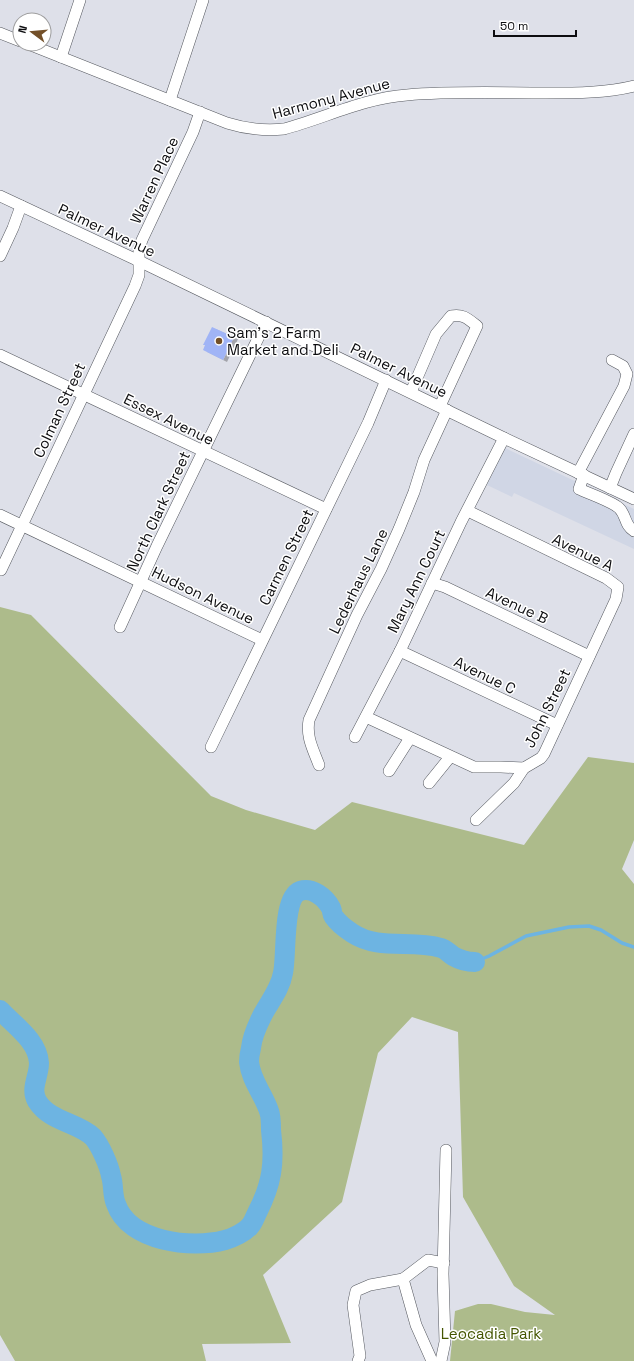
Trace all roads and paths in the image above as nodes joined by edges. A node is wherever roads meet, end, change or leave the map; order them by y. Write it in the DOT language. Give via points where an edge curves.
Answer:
graph roads {
  1 [pos="80,0"];
  2 [pos="203,0"];
  3 [pos="0,33"];
  4 [pos="12,38"];
  5 [pos="48,52"];
  6 [pos="61,57"];
  7 [pos="634,86"];
  8 [pos="170,100"];
  9 [pos="200,112"];
  10 [pos="0,196"];
  11 [pos="21,206"];
  12 [pos="0,256"];
  13 [pos="139,261"];
  14 [pos="266,322"];
  15 [pos="0,355"];
  16 [pos="612,360"];
  17 [pos="386,380"];
  18 [pos="411,392"];
  19 [pos="83,394"];
  20 [pos="444,408"];
  21 [pos="634,434"];
  22 [pos="504,438"];
  23 [pos="202,451"];
  24 [pos="581,474"];
  25 [pos="610,488"];
  26 [pos="623,493"];
  27 [pos="634,499"];
  28 [pos="617,507"];
  29 [pos="326,509"];
  30 [pos="468,511"];
  31 [pos="0,515"];
  32 [pos="22,525"];
  33 [pos="634,531"];
  34 [pos="0,570"];
  35 [pos="141,582"];
  36 [pos="432,583"];
  37 [pos="120,627"];
  38 [pos="262,640"];
  39 [pos="400,651"];
  40 [pos="589,656"];
  41 [pos="366,716"];
  42 [pos="557,725"];
  43 [pos="355,737"];
  44 [pos="410,738"];
  45 [pos="211,747"];
  46 [pos="450,757"];
  47 [pos="319,764"];
  48 [pos="524,768"];
  49 [pos="389,771"];
  50 [pos="429,783"];
  51 [pos="476,820"];
  52 [pos="446,1150"];
  53 [pos="444,1269"];
  54 [pos="403,1279"];
  55 [pos="358,1361"];
  56 [pos="432,1361"];
  57 [pos="441,1361"];
  1 -- 6 [label="street"];
  2 -- 8 [label="street"];
  3 -- 4 [label="street"];
  5 -- 6 [label="street, Harmony Avenue"];
  6 -- 8 [label="street, Harmony Avenue"];
  7 -- 9 [label="street, Harmony Avenue" via="580,92 405,95 368,102 295,126 271,130 241,127"];
  8 -- 9 [label="street, Harmony Avenue"];
  9 -- 13 [label="street, Warren Place" via="142,240"];
  10 -- 11 [label="street, Palmer Avenue"];
  11 -- 12 [label="street"];
  11 -- 13 [label="street, Palmer Avenue"];
  13 -- 14 [label="street, Palmer Avenue"];
  13 -- 19 [label="street, Colman Street" via="139,274 135,286"];
  14 -- 17 [label="street, Palmer Avenue"];
  14 -- 23 [label="street, North Clark Street"];
  15 -- 19 [label="street, Essex Avenue"];
  16 -- 24 [label="street" via="623,366 628,374"];
  17 -- 18 [label="street, Palmer Avenue"];
  17 -- 29 [label="street, Carmen Street"];
  18 -- 20 [label="street, Palmer Avenue"];
  18 -- 20 [label="street, Lederhaus Lane" via="436,334 450,316 460,314 477,326"];
  19 -- 23 [label="street, Essex Avenue"];
  19 -- 32 [label="street, Colman Street"];
  20 -- 22 [label="street, Palmer Avenue"];
  20 -- 47 [label="street, Lederhaus Lane" via="396,536 309,720 308,739"];
  21 -- 25 [label="street"];
  22 -- 24 [label="street, Palmer Avenue"];
  22 -- 30 [label="street, Mary Ann Court"];
  23 -- 29 [label="street, Essex Avenue"];
  23 -- 35 [label="street, North Clark Street"];
  24 -- 25 [label="street, Palmer Avenue"];
  24 -- 28 [label="street" via="579,489"];
  25 -- 26 [label="street, Palmer Avenue"];
  26 -- 27 [label="street, Palmer Avenue"];
  26 -- 28 [label="street"];
  28 -- 33 [label="street" via="623,513 628,527"];
  29 -- 38 [label="street, Carmen Street"];
  30 -- 36 [label="street, Mary Ann Court"];
  30 -- 40 [label="street, Avenue A" via="606,578 618,587 616,599"];
  31 -- 32 [label="street, Hudson Avenue"];
  32 -- 34 [label="street, Colman Street"];
  32 -- 35 [label="street, Hudson Avenue"];
  35 -- 37 [label="street, North Clark Street"];
  35 -- 38 [label="street, Hudson Avenue"];
  36 -- 39 [label="street, Mary Ann Court"];
  36 -- 40 [label="street, Avenue B"];
  38 -- 45 [label="street, Carmen Street"];
  39 -- 41 [label="street, Mary Ann Court"];
  39 -- 42 [label="street, Avenue C"];
  40 -- 42 [label="street, John Street"];
  41 -- 43 [label="street, Mary Ann Court"];
  41 -- 44 [label="street"];
  42 -- 48 [label="street, John Street" via="541,758"];
  44 -- 46 [label="street"];
  44 -- 49 [label="street"];
  46 -- 48 [label="street" via="474,767"];
  46 -- 50 [label="street"];
  48 -- 51 [label="street, John Street" via="514,783"];
  52 -- 53 [label="street"];
  53 -- 54 [label="street" via="428,1260"];
  53 -- 57 [label="street" via="444,1342"];
  54 -- 55 [label="street" via="370,1285 356,1291 352,1305 360,1356"];
  54 -- 56 [label="street" via="416,1325"];
}
